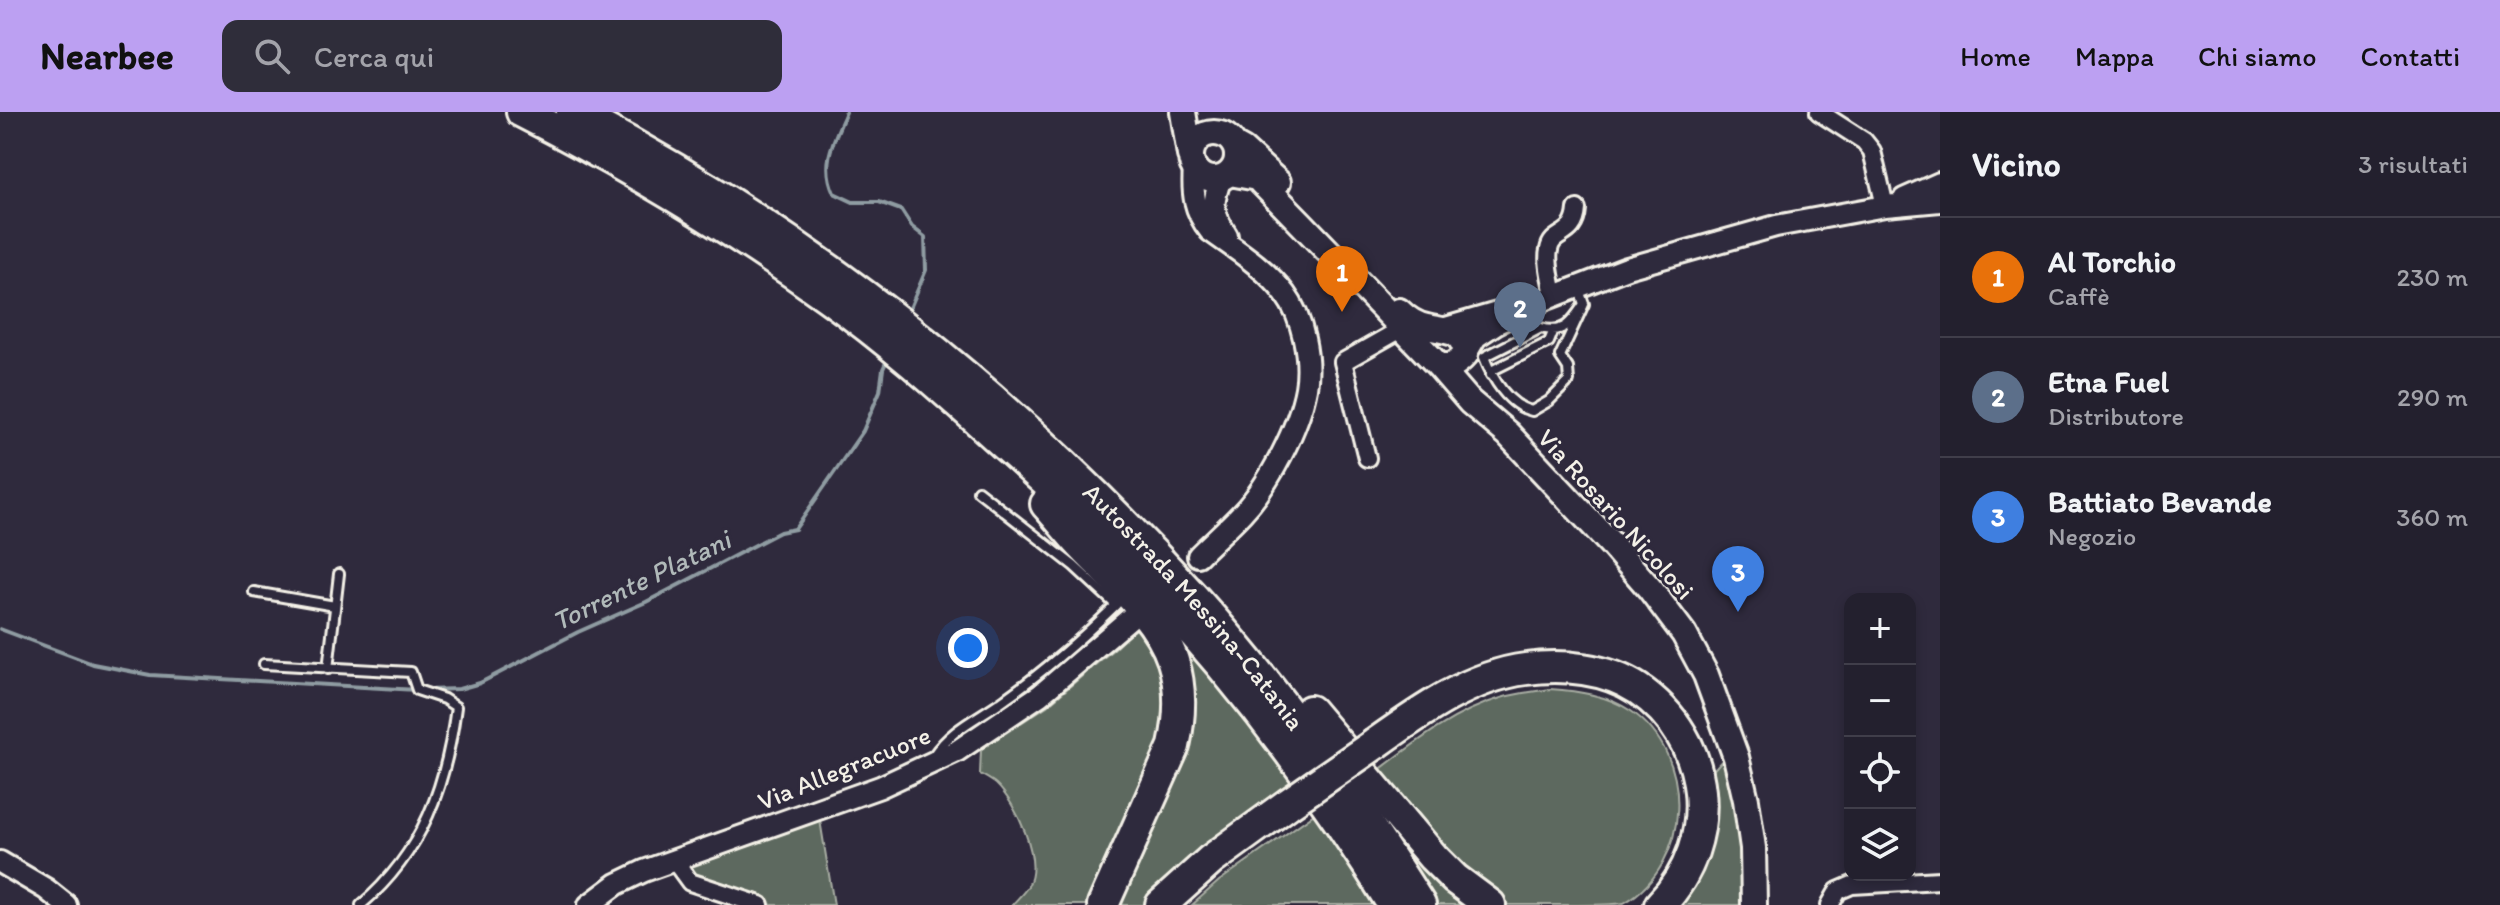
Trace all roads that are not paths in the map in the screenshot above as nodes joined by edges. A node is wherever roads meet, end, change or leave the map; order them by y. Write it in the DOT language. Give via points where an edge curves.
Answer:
graph roads {
  1 [pos="522,112"];
  2 [pos="572,112"];
  3 [pos="1183,112"];
  4 [pos="1212,112"];
  5 [pos="1819,112"];
  6 [pos="1232,142"];
  7 [pos="1192,162"];
  8 [pos="1226,176"];
  9 [pos="1940,183"];
  10 [pos="1940,201"];
  11 [pos="1885,206"];
  12 [pos="1577,209"];
  13 [pos="1236,250"];
  14 [pos="1581,296"];
  15 [pos="1546,299"];
  16 [pos="888,328"];
  17 [pos="1403,328"];
  18 [pos="1442,329"];
  19 [pos="1553,332"];
  20 [pos="921,354"];
  21 [pos="1466,354"];
  22 [pos="1438,365"];
  23 [pos="1491,376"];
  24 [pos="1508,434"];
  25 [pos="1016,454"];
  26 [pos="1367,458"];
  27 [pos="978,491"];
  28 [pos="1109,510"];
  29 [pos="1058,516"];
  30 [pos="1198,556"];
  31 [pos="339,574"];
  32 [pos="254,592"];
  33 [pos="335,606"];
  34 [pos="1136,613"];
  35 [pos="264,664"];
  36 [pos="328,669"];
  37 [pos="1379,750"];
  38 [pos="926,766"];
  39 [pos="1293,810"];
  40 [pos="674,860"];
  41 [pos="0,862"];
  42 [pos="1940,880"];
  43 [pos="1834,898"];
  44 [pos="66,905"];
  45 [pos="361,905"];
  46 [pos="589,905"];
  47 [pos="760,905"];
  48 [pos="1103,905"];
  49 [pos="1110,905"];
  50 [pos="1161,905"];
  51 [pos="1181,905"];
  52 [pos="1393,905"];
  53 [pos="1420,905"];
  54 [pos="1490,905"];
  55 [pos="1635,905"];
  56 [pos="1660,905"];
  57 [pos="1754,905"];
  1 -- 16 [label="highway" via="611,159 830,298"];
  2 -- 16 [label="highway" via="793,244"];
  3 -- 7 [label="main road"];
  4 -- 6 [label="main road"];
  5 -- 11 [label="street" via="1872,151"];
  6 -- 7 [label="main road" via="1205,135 1192,146"];
  6 -- 8 [label="main road" via="1237,160"];
  6 -- 18 [label="main road" via="1266,170 1402,315"];
  7 -- 8 [label="main road" via="1206,178"];
  7 -- 13 [label="street" via="1193,200 1203,223"];
  8 -- 13 [label="street" via="1213,202"];
  8 -- 17 [label="main road" via="1257,178"];
  9 -- 11 [label="street"];
  10 -- 11 [label="street"];
  11 -- 14 [label="street" via="1776,226 1627,268"];
  12 -- 15 [label="street" via="1571,230 1548,251"];
  13 -- 30 [label="street" via="1286,294 1305,348 1306,389 1299,415 1263,484 1244,512"];
  14 -- 15 [label="street"];
  14 -- 19 [label="lane" via="1574,319"];
  14 -- 23 [label="lane" via="1560,356 1569,381 1549,401 1527,410"];
  15 -- 18 [label="street"];
  15 -- 21 [label="street" via="1476,337"];
  16 -- 20 [label="highway"];
  17 -- 22 [label="main road"];
  17 -- 26 [label="street" via="1343,362"];
  18 -- 21 [label="main road" via="1458,335"];
  19 -- 23 [label="lane" via="1549,342 1493,370"];
  19 -- 23 [label="lane" via="1541,328 1484,357"];
  20 -- 25 [label="highway, Autostrada Messina-Catania"];
  20 -- 28 [label="highway, Autostrada Messina-Catania" via="1019,422"];
  21 -- 22 [label="main road" via="1456,364"];
  21 -- 24 [label="main road" via="1476,390"];
  22 -- 24 [label="main road"];
  24 -- 57 [label="main road, Via Rosario Nicolosi" via="1651,590 1706,675 1746,800"];
  25 -- 29 [label="highway"];
  25 -- 52 [label="highway, Autostrada Messina-Catania" via="1124,556 1216,659 1339,821"];
  27 -- 38 [label="lane" via="1116,605 1041,671 946,737"];
  28 -- 53 [label="highway, Autostrada Messina-Catania" via="1194,599 1285,710"];
  28 -- 54 [label="highway" via="1150,538 1305,706 1433,857"];
  29 -- 48 [label="highway" via="1160,635 1173,661 1178,689 1174,746"];
  29 -- 49 [label="highway" via="1084,535 1140,594 1166,631 1184,688 1180,748"];
  31 -- 33 [label="lane"];
  32 -- 33 [label="lane"];
  33 -- 36 [label="lane"];
  34 -- 38 [label="street, Via Allegracuore" via="1040,695"];
  35 -- 36 [label="lane"];
  36 -- 45 [label="lane" via="411,672 417,690 456,707 440,789 398,869"];
  37 -- 39 [label="highway, bridge"];
  37 -- 55 [label="highway" via="1462,706 1514,686 1579,684 1629,699 1665,732 1687,795 1685,828 1674,861"];
  37 -- 56 [label="highway" via="1433,705 1509,672 1581,669 1636,688 1680,732 1702,793 1694,850"];
  38 -- 40 [label="street, Via Allegracuore"];
  39 -- 50 [label="highway" via="1230,845"];
  39 -- 51 [label="highway"];
  40 -- 46 [label="street, Via Allegracuore" via="617,884"];
  40 -- 47 [label="street" via="690,882"];
  41 -- 44 [label="street"];
  42 -- 43 [label="street" via="1852,885"];
}
